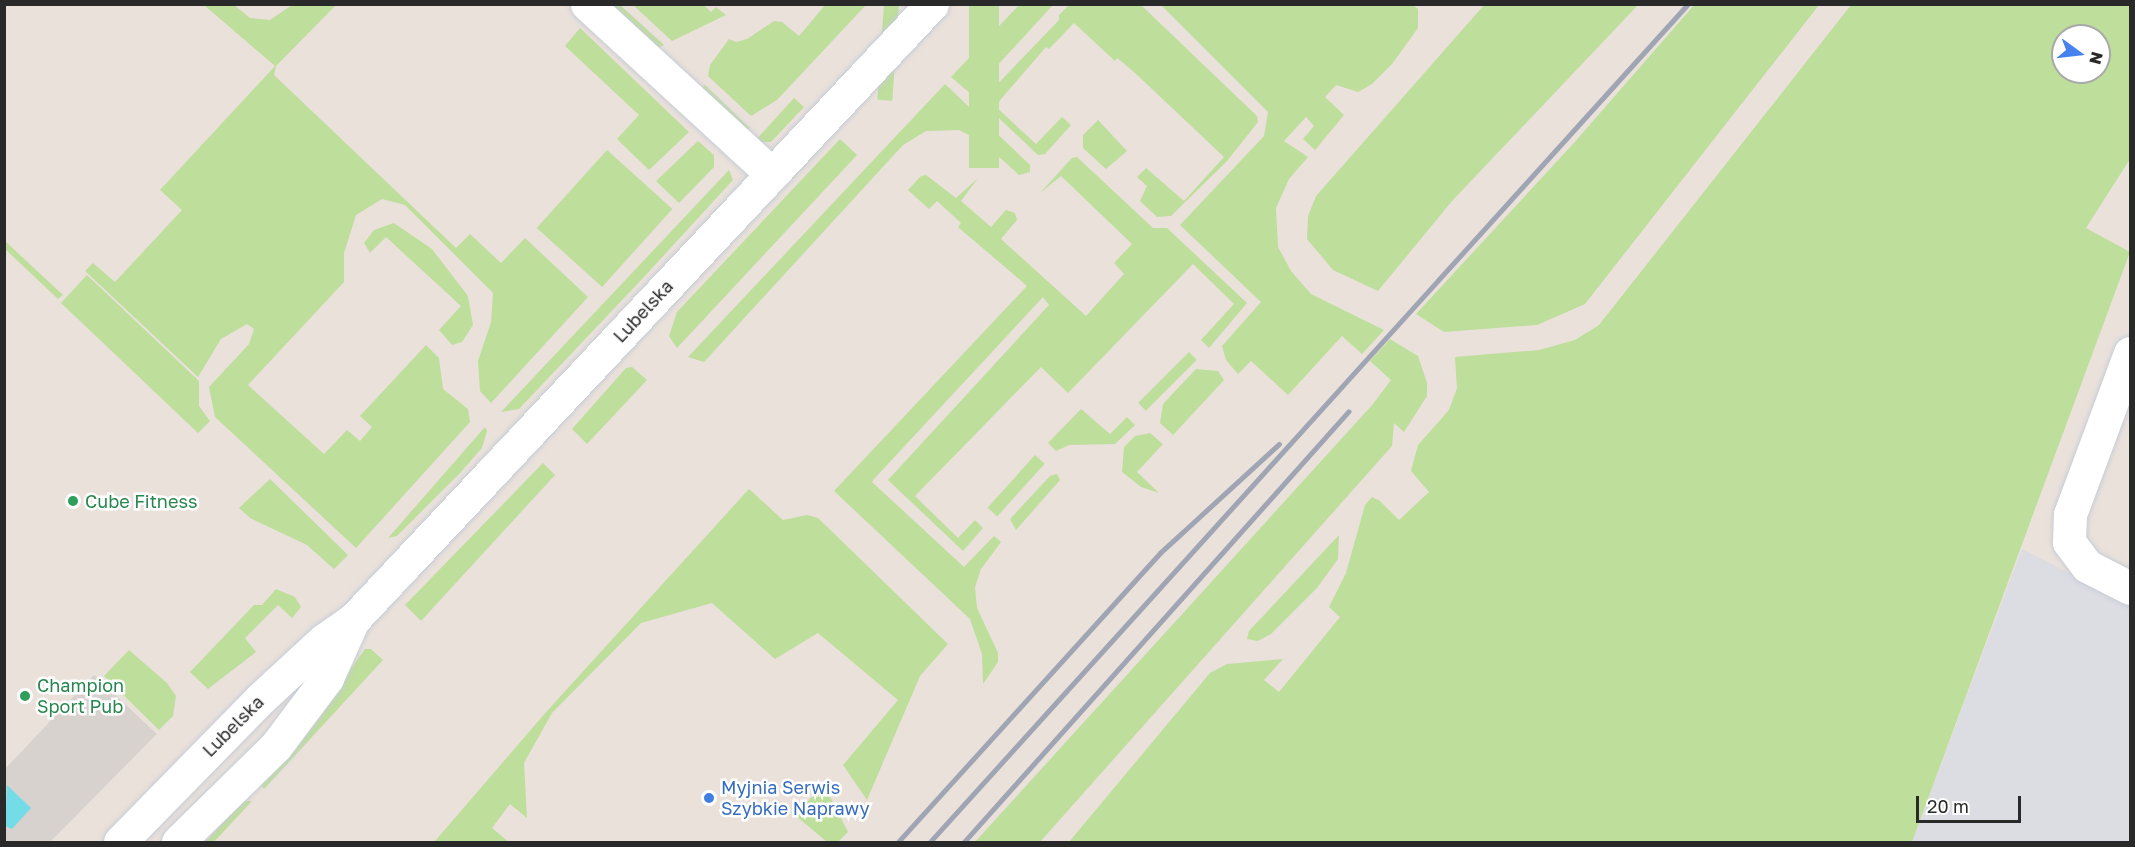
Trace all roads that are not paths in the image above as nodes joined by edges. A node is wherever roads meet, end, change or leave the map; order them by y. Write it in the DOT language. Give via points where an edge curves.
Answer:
graph roads {
  1 [pos="586,4"];
  2 [pos="932,4"];
  3 [pos="772,174"];
  4 [pos="2130,353"];
  5 [pos="2121,406"];
  6 [pos="2130,588"];
  7 [pos="354,619"];
  8 [pos="120,843"];
  9 [pos="178,843"];
  1 -- 3 [label="main road"];
  2 -- 3 [label="main road, Lubelska"];
  3 -- 7 [label="main road, Lubelska"];
  4 -- 5 [label="main road"];
  5 -- 6 [label="main road" via="2070,514 2068,542 2087,567"];
  7 -- 8 [label="main road, Lubelska" via="324,640 260,699"];
  7 -- 9 [label="main road, Lubelska" via="327,678 276,746"];
}
